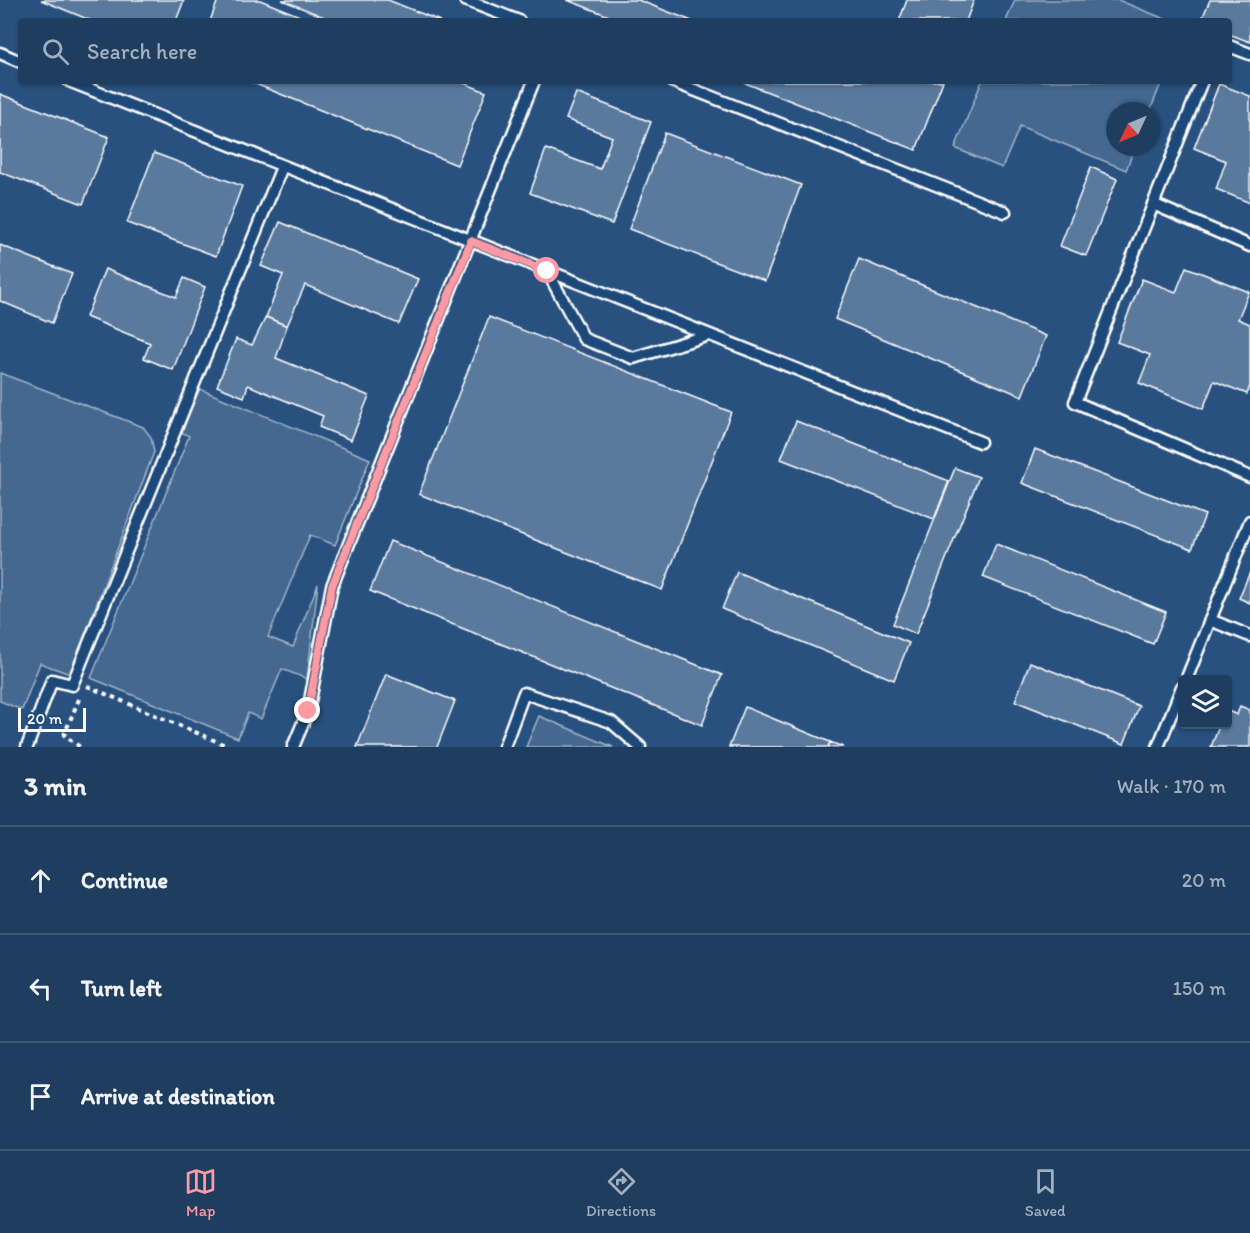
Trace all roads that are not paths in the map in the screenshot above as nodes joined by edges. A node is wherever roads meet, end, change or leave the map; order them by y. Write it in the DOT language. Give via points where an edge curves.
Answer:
graph roads {
  1 [pos="465,0"];
  2 [pos="511,18"];
  3 [pos="1232,47"];
  4 [pos="0,53"];
  5 [pos="1250,54"];
  6 [pos="18,61"];
  7 [pos="76,84"];
  8 [pos="533,84"];
  9 [pos="679,84"];
  10 [pos="1201,84"];
  11 [pos="282,167"];
  12 [pos="1153,204"];
  13 [pos="1005,212"];
  14 [pos="471,241"];
  15 [pos="1250,246"];
  16 [pos="547,271"];
  17 [pos="709,335"];
  18 [pos="980,442"];
  19 [pos="1250,477"];
  20 [pos="1250,521"];
  21 [pos="1210,620"];
  22 [pos="1250,636"];
  23 [pos="1188,675"];
  24 [pos="1178,697"];
  25 [pos="27,747"];
  26 [pos="293,747"];
  27 [pos="504,747"];
  28 [pos="640,747"];
  29 [pos="1158,747"];
  1 -- 2 [label="lane"];
  3 -- 5 [label="lane"];
  4 -- 6 [label="lane"];
  7 -- 11 [label="lane"];
  8 -- 14 [label="lane"];
  9 -- 13 [label="lane"];
  10 -- 12 [label="lane"];
  11 -- 14 [label="lane"];
  11 -- 25 [label="lane" via="72,686 52,680"];
  12 -- 15 [label="lane"];
  12 -- 19 [label="lane" via="1075,402"];
  14 -- 16 [label="lane"];
  14 -- 26 [label="lane" via="332,586 308,711"];
  16 -- 17 [label="lane"];
  16 -- 17 [label="lane" via="584,339 633,358"];
  17 -- 18 [label="lane"];
  20 -- 21 [label="lane"];
  21 -- 22 [label="lane"];
  21 -- 23 [label="lane"];
  24 -- 29 [label="lane"];
  27 -- 28 [label="lane" via="524,693 611,722"];
}
